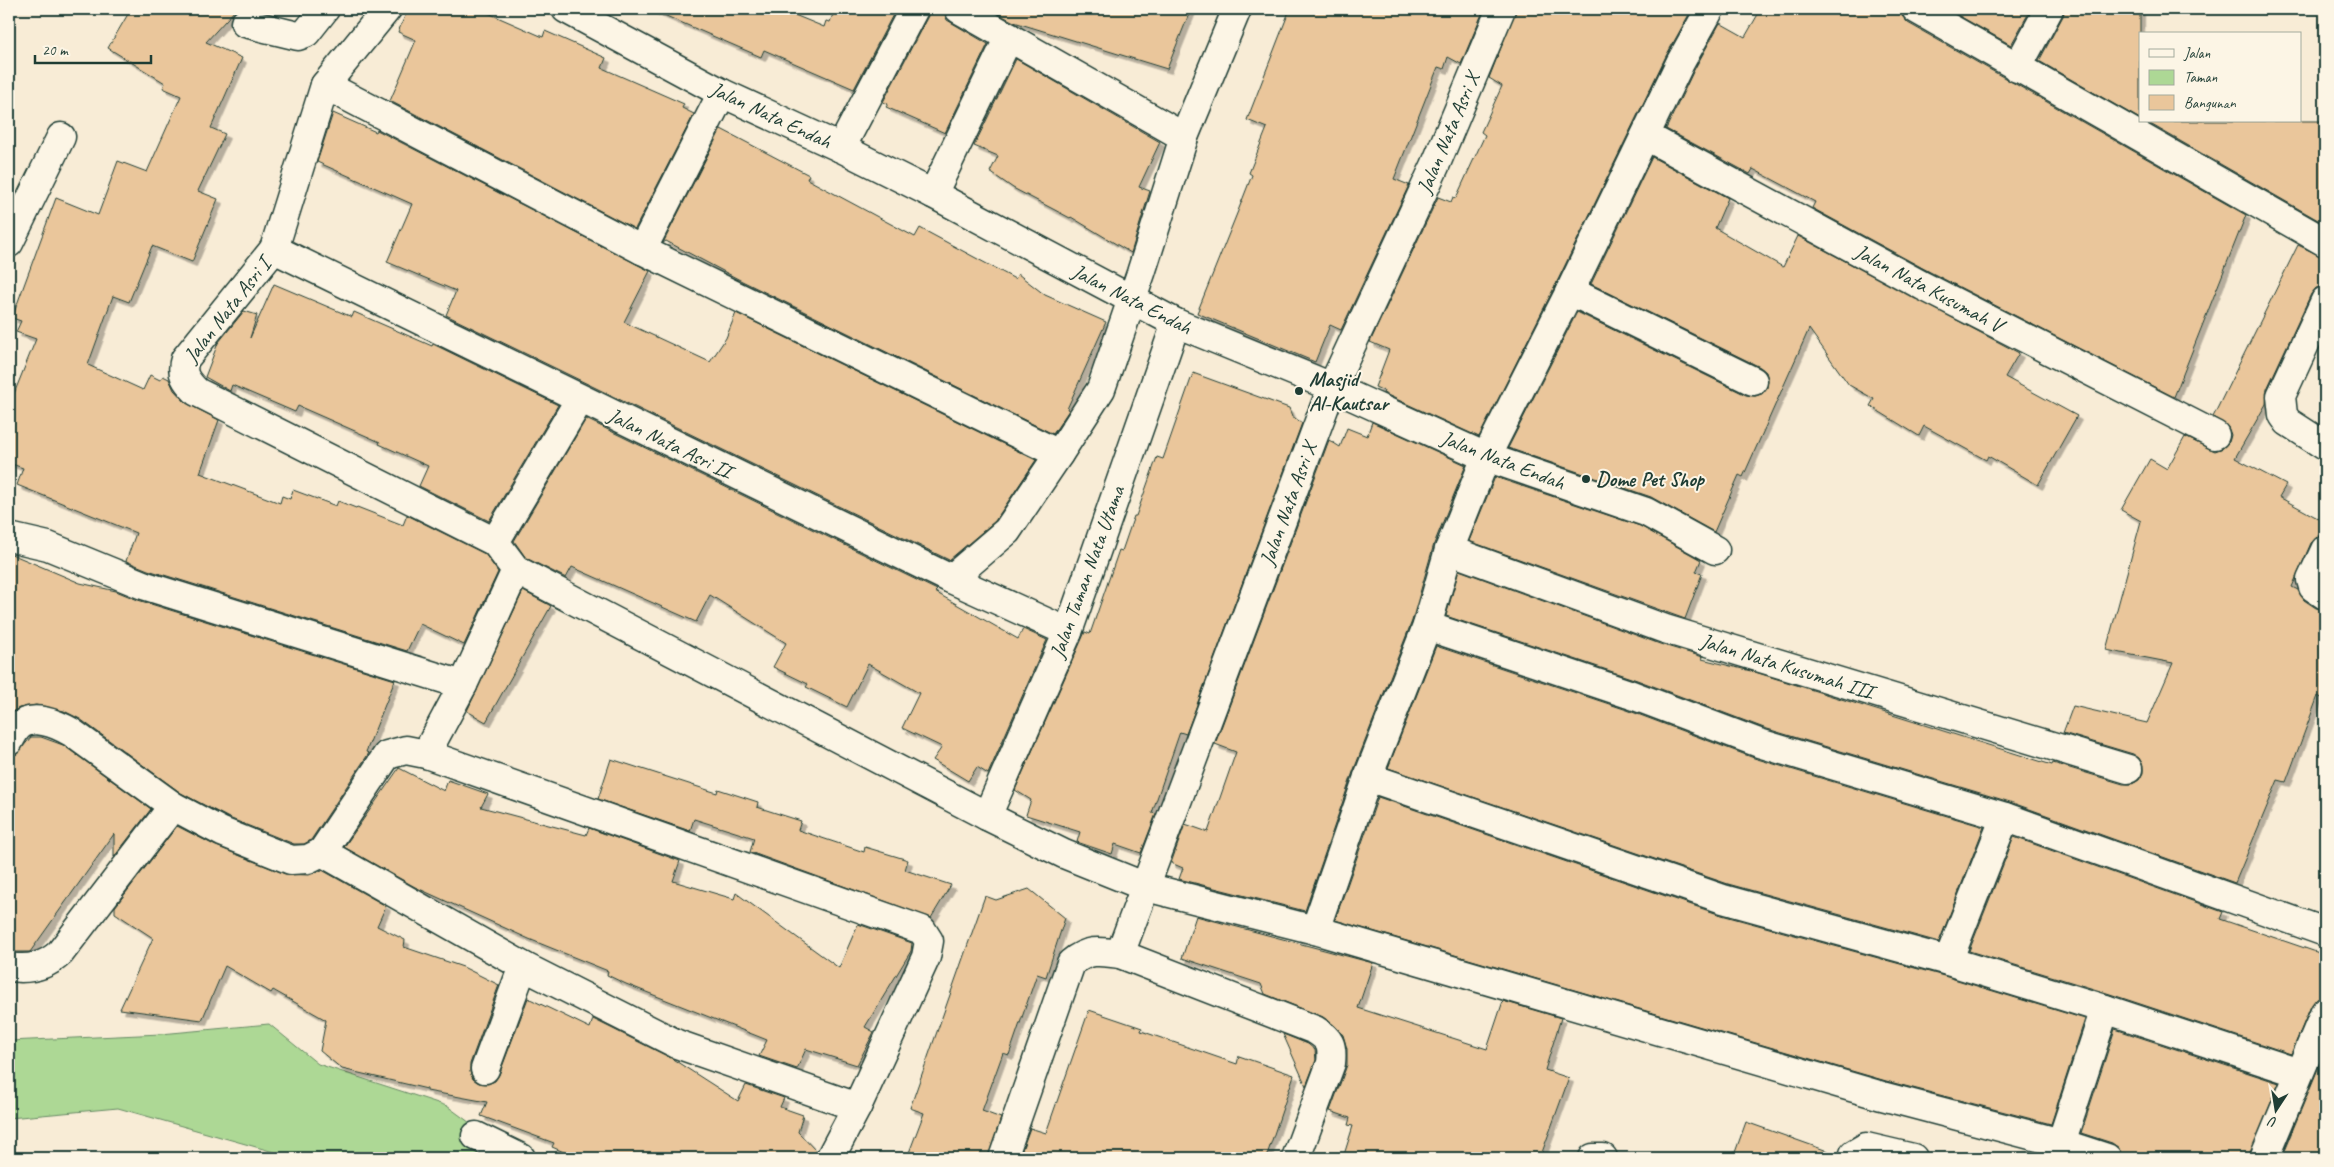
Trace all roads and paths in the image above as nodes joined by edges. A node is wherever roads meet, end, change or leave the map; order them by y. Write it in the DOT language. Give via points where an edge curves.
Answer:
graph roads {
  1 [pos="325,9"];
  2 [pos="387,9"];
  3 [pos="566,9"];
  4 [pos="914,9"];
  5 [pos="959,9"];
  6 [pos="1237,9"];
  7 [pos="1501,9"];
  8 [pos="1710,9"];
  9 [pos="1916,9"];
  10 [pos="2049,9"];
  11 [pos="245,23"];
  12 [pos="1009,37"];
  13 [pos="2017,68"];
  14 [pos="325,85"];
  15 [pos="722,93"];
  16 [pos="1646,136"];
  17 [pos="61,137"];
  18 [pos="1184,137"];
  19 [pos="841,148"];
  20 [pos="933,194"];
  21 [pos="2325,242"];
  22 [pos="9,243"];
  23 [pos="274,249"];
  24 [pos="642,250"];
  25 [pos="1570,291"];
  26 [pos="1131,300"];
  27 [pos="2325,301"];
  28 [pos="1176,323"];
  29 [pos="1753,381"];
  30 [pos="1332,387"];
  31 [pos="580,400"];
  32 [pos="2215,435"];
  33 [pos="2325,446"];
  34 [pos="1059,454"];
  35 [pos="1486,457"];
  36 [pos="9,537"];
  37 [pos="495,542"];
  38 [pos="1449,550"];
  39 [pos="1715,550"];
  40 [pos="2325,550"];
  41 [pos="516,570"];
  42 [pos="951,579"];
  43 [pos="2325,595"];
  44 [pos="1427,626"];
  45 [pos="1068,632"];
  46 [pos="463,685"];
  47 [pos="9,741"];
  48 [pos="426,754"];
  49 [pos="2128,769"];
  50 [pos="1368,777"];
  51 [pos="173,806"];
  52 [pos="987,816"];
  53 [pos="2005,817"];
  54 [pos="322,852"];
  55 [pos="1146,887"];
  56 [pos="1315,930"];
  57 [pos="2325,932"];
  58 [pos="1120,954"];
  59 [pos="1948,961"];
  60 [pos="523,966"];
  61 [pos="9,967"];
  62 [pos="2105,1009"];
  63 [pos="2325,1012"];
  64 [pos="485,1069"];
  65 [pos="2298,1073"];
  66 [pos="857,1107"];
  67 [pos="476,1136"];
  68 [pos="2061,1143"];
  69 [pos="521,1158"];
  70 [pos="830,1158"];
  71 [pos="1003,1158"];
  72 [pos="1296,1158"];
  73 [pos="1593,1158"];
  74 [pos="1603,1158"];
  75 [pos="1853,1158"];
  76 [pos="1913,1158"];
  77 [pos="2107,1158"];
  78 [pos="2264,1158"];
  1 -- 11 [label="street" via="306,32 298,36"];
  2 -- 14 [label="street, Jalan Nata Asri I"];
  3 -- 15 [label="street, Jalan Nata Endah"];
  4 -- 19 [label="street"];
  5 -- 12 [label="street"];
  6 -- 18 [label="street"];
  7 -- 30 [label="street, Jalan Nata Asri X" via="1435,166"];
  8 -- 16 [label="street"];
  9 -- 13 [label="street"];
  10 -- 13 [label="street"];
  12 -- 18 [label="street"];
  12 -- 20 [label="street"];
  13 -- 21 [label="street"];
  14 -- 23 [label="street, Jalan Nata Asri I"];
  14 -- 24 [label="street"];
  15 -- 19 [label="street, Jalan Nata Endah"];
  15 -- 24 [label="street"];
  16 -- 25 [label="street"];
  16 -- 32 [label="street, Jalan Nata Kusumah V" via="1923,286"];
  17 -- 22 [label="street"];
  18 -- 26 [label="street"];
  19 -- 20 [label="street, Jalan Nata Endah"];
  20 -- 26 [label="street, Jalan Nata Endah"];
  23 -- 31 [label="street, Jalan Nata Asri II"];
  23 -- 37 [label="street, Jalan Nata Asri I" via="185,359 182,370 186,382 197,392"];
  24 -- 34 [label="street"];
  25 -- 29 [label="street"];
  25 -- 35 [label="street"];
  26 -- 28 [label="street, Jalan Nata Endah"];
  26 -- 34 [label="street" via="1100,389"];
  27 -- 33 [label="street" via="2281,396 2281,405 2288,422"];
  28 -- 30 [label="street, Jalan Nata Endah"];
  28 -- 45 [label="street, Jalan Taman Nata Utama"];
  30 -- 35 [label="street, Jalan Nata Endah"];
  30 -- 55 [label="street, Jalan Nata Asri X"];
  31 -- 37 [label="street"];
  31 -- 42 [label="street, Jalan Nata Asri II"];
  34 -- 42 [label="street" via="1007,531"];
  35 -- 38 [label="street"];
  35 -- 39 [label="street, Jalan Nata Endah" via="1646,512"];
  36 -- 46 [label="street" via="48,546 142,584"];
  37 -- 41 [label="street"];
  38 -- 44 [label="street"];
  38 -- 49 [label="street, Jalan Nata Kusumah III" via="1665,629"];
  40 -- 43 [label="street" via="2310,580 2313,587"];
  41 -- 46 [label="street"];
  41 -- 52 [label="street"];
  42 -- 45 [label="street, Jalan Nata Asri II"];
  44 -- 50 [label="street"];
  44 -- 53 [label="street" via="1632,695 1759,743"];
  45 -- 52 [label="street, Jalan Taman Nata Utama"];
  46 -- 48 [label="street"];
  47 -- 51 [label="street" via="19,726 34,720 54,722"];
  48 -- 54 [label="street" via="406,750 387,756"];
  48 -- 66 [label="street" via="922,930 929,941 926,957"];
  50 -- 56 [label="street"];
  50 -- 59 [label="street" via="1723,899"];
  51 -- 54 [label="street" via="222,832 291,860 308,859"];
  51 -- 61 [label="street" via="54,959 34,968"];
  52 -- 55 [label="street" via="1064,854"];
  53 -- 57 [label="street"];
  53 -- 59 [label="street"];
  54 -- 60 [label="street"];
  55 -- 56 [label="street"];
  55 -- 58 [label="street, Jalan Nata Asri X"];
  56 -- 68 [label="street" via="1882,1096"];
  58 -- 71 [label="street" via="1100,951 1082,954 1071,963"];
  58 -- 72 [label="street" via="1315,1030 1328,1038 1332,1049 1331,1063"];
  59 -- 62 [label="street"];
  60 -- 64 [label="street"];
  60 -- 66 [label="street" via="677,1044"];
  62 -- 65 [label="street"];
  62 -- 68 [label="street"];
  63 -- 65 [label="street"];
  65 -- 78 [label="street"];
  66 -- 70 [label="street"];
  67 -- 69 [label="street"];
  68 -- 77 [label="street"];
  73 -- 74 [label="street"];
  75 -- 76 [label="street" via="1866,1147"];
}
